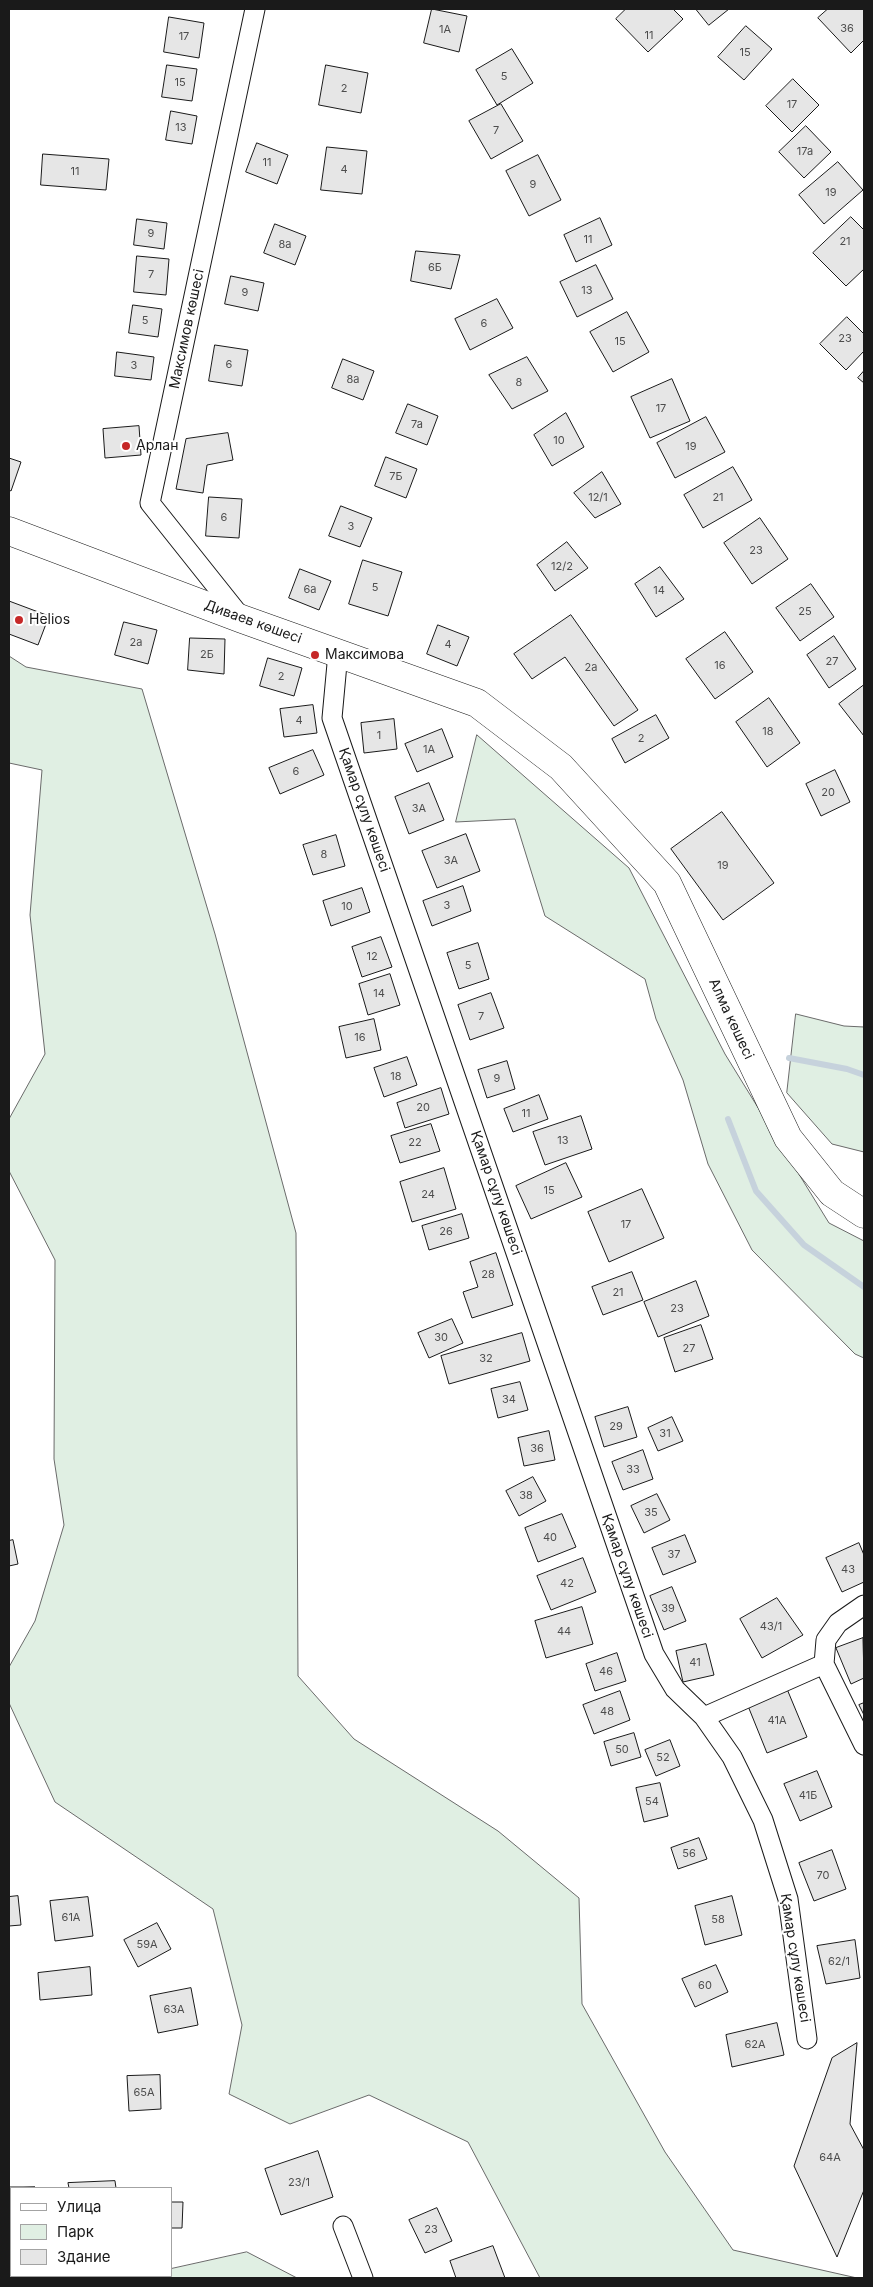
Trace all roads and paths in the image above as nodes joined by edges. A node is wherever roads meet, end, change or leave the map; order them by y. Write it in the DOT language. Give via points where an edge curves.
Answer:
graph roads {
  1 [pos="255,9"];
  2 [pos="9,531"];
  3 [pos="242,619"];
  4 [pos="338,653"];
  5 [pos="606,816"];
  6 [pos="864,1214"];
  7 [pos="864,1606"];
  8 [pos="824,1664"];
  9 [pos="704,1717"];
  10 [pos="864,1745"];
  11 [pos="807,2039"];
  12 [pos="343,2226"];
  13 [pos="363,2278"];
  1 -- 3 [label="street, Максимов көшесі" via="150,503"];
  2 -- 3 [label="street, Диваев көшесі"];
  3 -- 4 [label="street, Диваев көшесі"];
  4 -- 5 [label="street, Диваев көшесі" via="477,703 561,767"];
  4 -- 9 [label="street, Қамар сұлу көшесі" via="332,718 654,1654 675,1689"];
  5 -- 6 [label="street, Алма көшесі" via="667,883 788,1138 832,1193"];
  7 -- 8 [label="street" via="838,1623 826,1640"];
  8 -- 9 [label="street"];
  8 -- 10 [label="street"];
  9 -- 11 [label="street, Қамар сұлу көшесі" via="732,1756 763,1820 788,1899"];
  12 -- 13 [label="street"];
}
